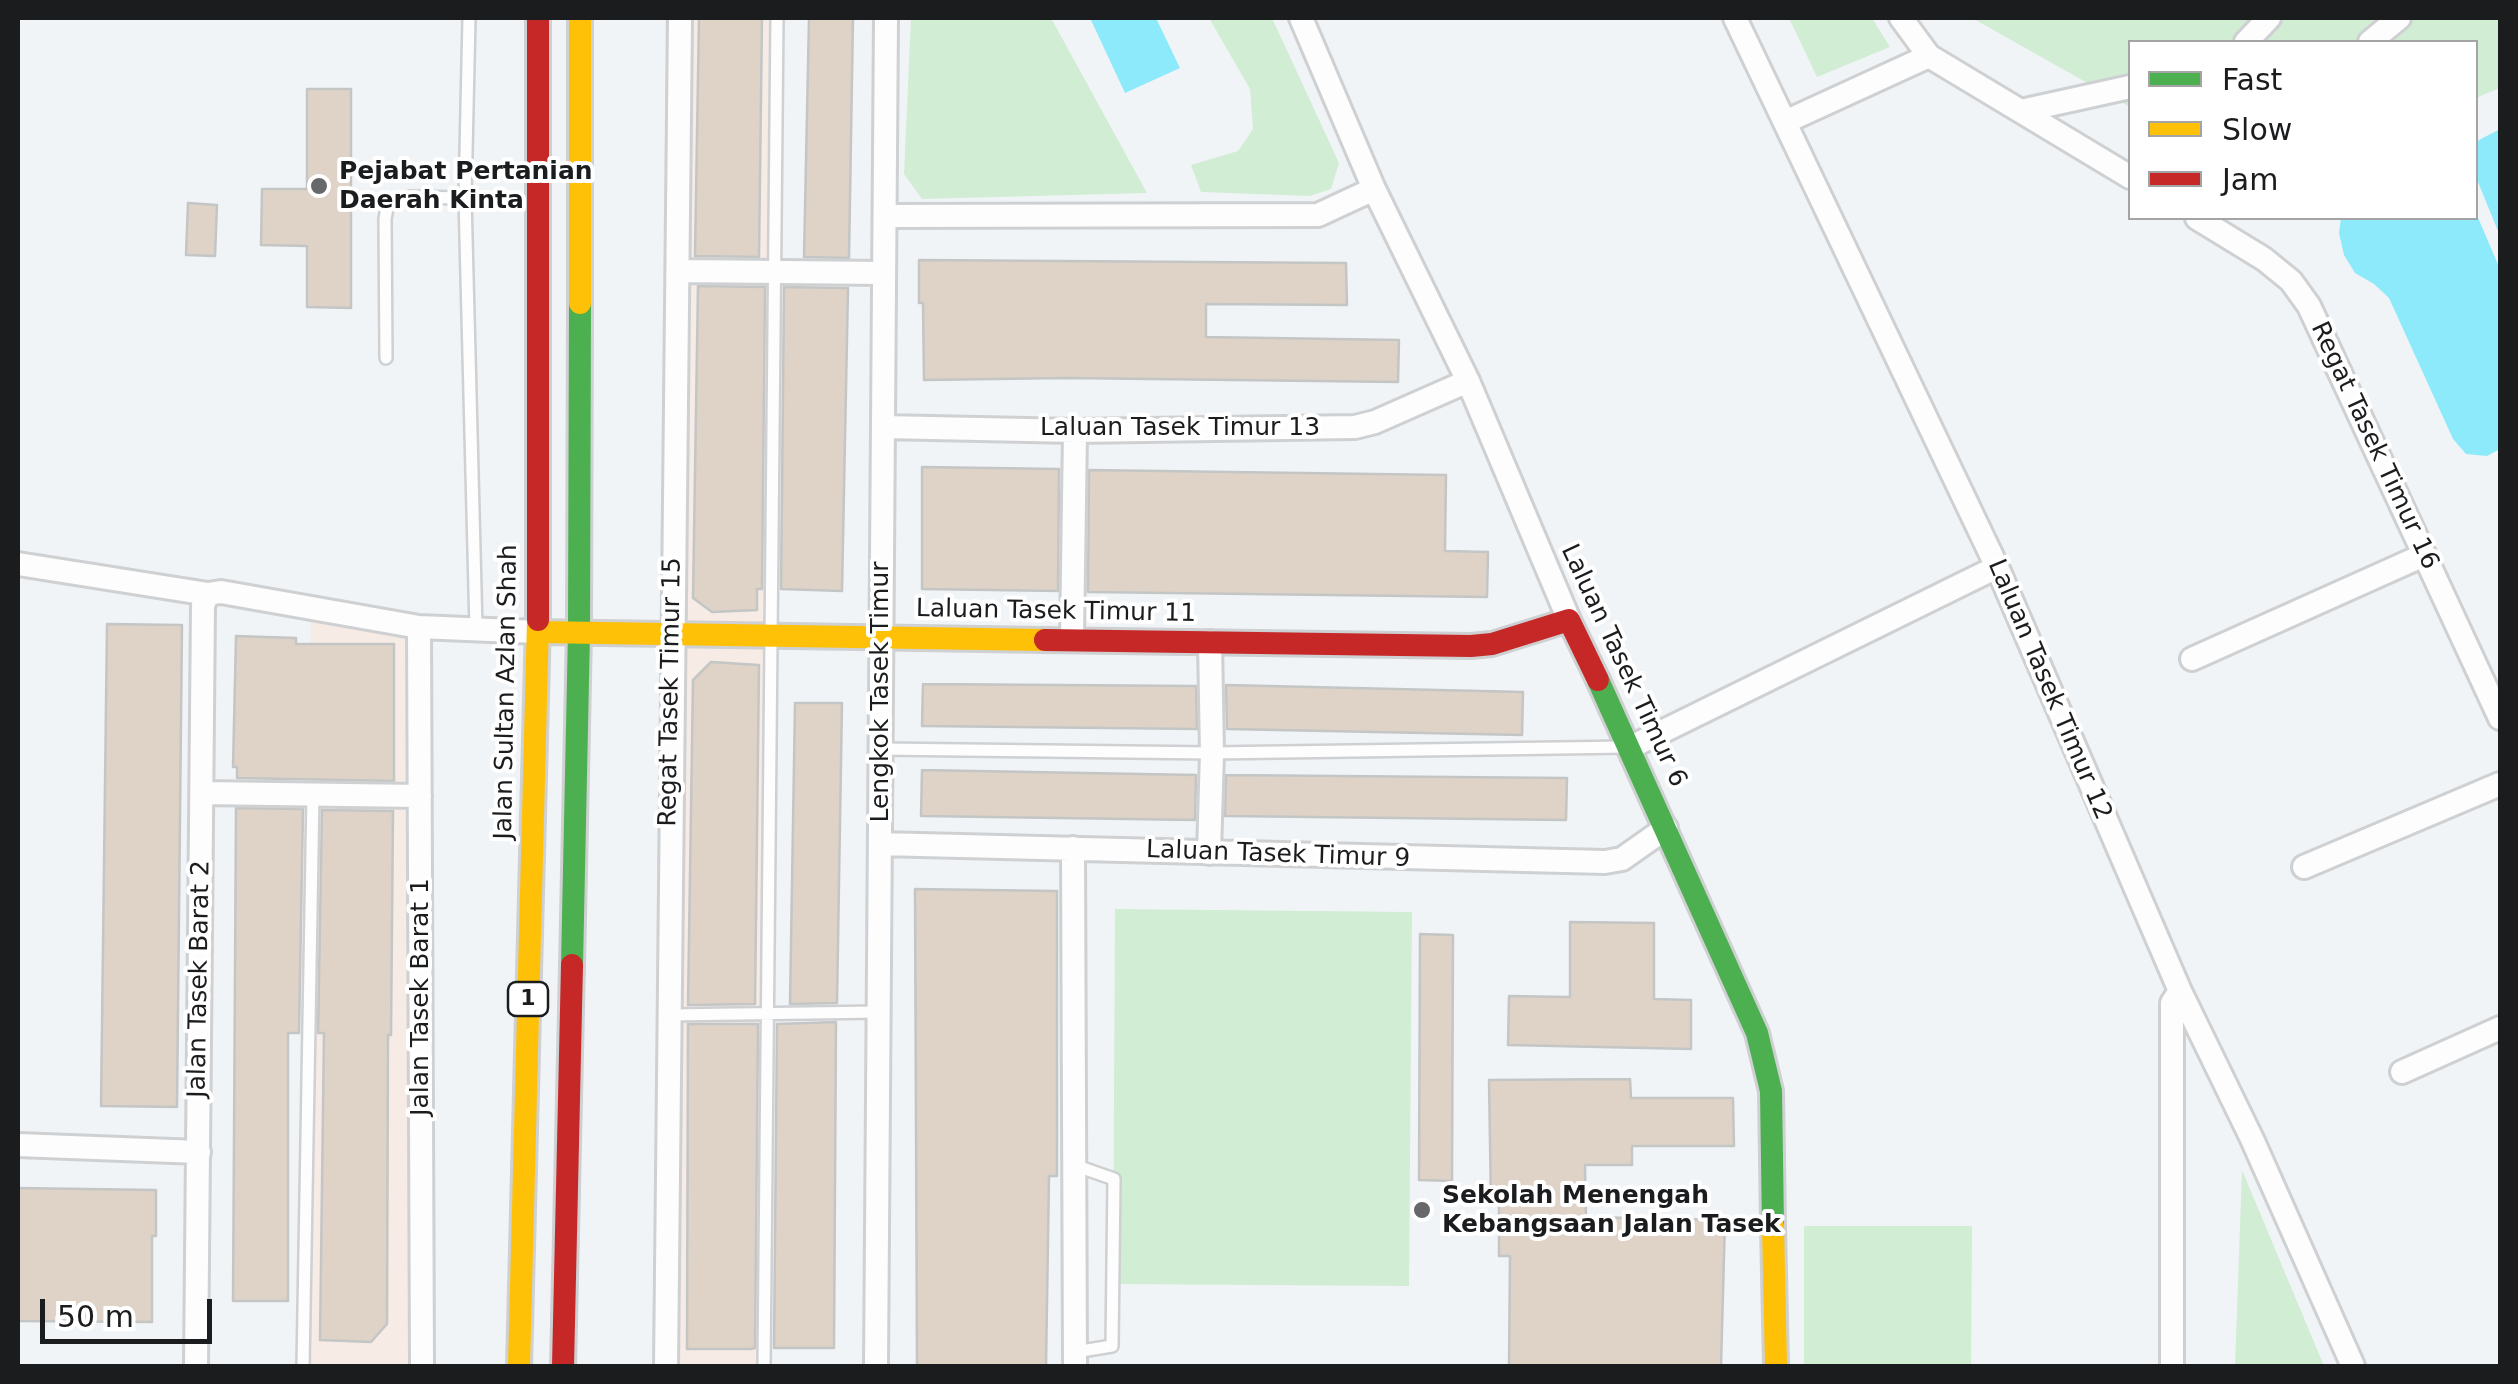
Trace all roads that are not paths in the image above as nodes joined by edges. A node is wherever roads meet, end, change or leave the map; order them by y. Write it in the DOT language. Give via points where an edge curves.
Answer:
graph roads {
  1 [pos="468,18"];
  2 [pos="538,18"];
  3 [pos="580,18"];
  4 [pos="680,18"];
  5 [pos="777,18"];
  6 [pos="886,18"];
  7 [pos="1300,18"];
  8 [pos="1735,18"];
  9 [pos="1900,18"];
  10 [pos="2269,18"];
  11 [pos="2399,18"];
  12 [pos="2248,40"];
  13 [pos="2372,40"];
  14 [pos="1929,56"];
  15 [pos="2128,87"];
  16 [pos="2021,112"];
  17 [pos="1784,122"];
  18 [pos="2128,176"];
  19 [pos="1374,189"];
  20 [pos="465,198"];
  21 [pos="885,216"];
  22 [pos="2200,220"];
  23 [pos="678,272"];
  24 [pos="774,272"];
  25 [pos="884,273"];
  26 [pos="386,358"];
  27 [pos="1468,381"];
  28 [pos="883,428"];
  29 [pos="1075,430"];
  30 [pos="2424,555"];
  31 [pos="18,564"];
  32 [pos="1997,567"];
  33 [pos="208,594"];
  34 [pos="1569,620"];
  35 [pos="419,627"];
  36 [pos="476,630"];
  37 [pos="538,632"];
  38 [pos="579,632"];
  39 [pos="672,634"];
  40 [pos="770,636"];
  41 [pos="882,637"];
  42 [pos="1072,640"];
  43 [pos="1210,642"];
  44 [pos="2192,658"];
  45 [pos="2500,718"];
  46 [pos="1631,747"];
  47 [pos="880,749"];
  48 [pos="1212,753"];
  49 [pos="2500,784"];
  50 [pos="202,793"];
  51 [pos="313,794"];
  52 [pos="420,796"];
  53 [pos="1666,828"];
  54 [pos="880,844"];
  55 [pos="1072,848"];
  56 [pos="1209,853"];
  57 [pos="2304,867"];
  58 [pos="2180,991"];
  59 [pos="878,1012"];
  60 [pos="668,1016"];
  61 [pos="766,1016"];
  62 [pos="2500,1028"];
  63 [pos="2402,1072"];
  64 [pos="18,1145"];
  65 [pos="198,1152"];
  66 [pos="1074,1165"];
  67 [pos="1075,1359"];
  68 [pos="196,1366"];
  69 [pos="303,1366"];
  70 [pos="422,1366"];
  71 [pos="519,1366"];
  72 [pos="563,1366"];
  73 [pos="666,1366"];
  74 [pos="764,1366"];
  75 [pos="876,1366"];
  76 [pos="1776,1366"];
  77 [pos="2172,1366"];
  78 [pos="2353,1366"];
  1 -- 20 [label="lane"];
  2 -- 37 [label="main road, Jalan Sultan Azlan Shah / 1"];
  3 -- 38 [label="main road, 1"];
  4 -- 23 [label="street, Regat Tasek Timur 15"];
  5 -- 24 [label="lane"];
  6 -- 21 [label="street, Lengkok Tasek Timur"];
  7 -- 19 [label="street, Laluan Tasek Timur 6"];
  8 -- 17 [label="street, Laluan Tasek Timur 12"];
  9 -- 14 [label="street"];
  10 -- 12 [label="street"];
  11 -- 13 [label="street"];
  14 -- 16 [label="street"];
  14 -- 17 [label="street"];
  15 -- 16 [label="street"];
  16 -- 18 [label="street"];
  17 -- 32 [label="street, Laluan Tasek Timur 12"];
  19 -- 21 [label="street" via="1318,215"];
  19 -- 27 [label="street, Laluan Tasek Timur 6"];
  20 -- 26 [label="lane" via="411,197 388,208"];
  20 -- 36 [label="lane"];
  21 -- 25 [label="street, Lengkok Tasek Timur"];
  22 -- 30 [label="street, Regat Tasek Timur 16" via="2264,259 2309,306"];
  23 -- 24 [label="street"];
  23 -- 39 [label="street, Regat Tasek Timur 15"];
  24 -- 25 [label="street"];
  24 -- 40 [label="lane"];
  25 -- 28 [label="street, Lengkok Tasek Timur"];
  27 -- 29 [label="street, Laluan Tasek Timur 13" via="1355,427"];
  27 -- 34 [label="street, Laluan Tasek Timur 6"];
  28 -- 29 [label="street, Laluan Tasek Timur 13"];
  28 -- 41 [label="street, Lengkok Tasek Timur"];
  29 -- 42 [label="street"];
  30 -- 44 [label="street"];
  30 -- 45 [label="street, Regat Tasek Timur 16"];
  31 -- 33 [label="street"];
  32 -- 46 [label="street"];
  32 -- 58 [label="street, Laluan Tasek Timur 12"];
  33 -- 35 [label="street"];
  33 -- 50 [label="street, Jalan Tasek Barat 2"];
  34 -- 43 [label="main road, Laluan Tasek Timur 11" via="1471,646"];
  34 -- 46 [label="main road, Laluan Tasek Timur 6"];
  35 -- 36 [label="street"];
  35 -- 52 [label="street, Jalan Tasek Barat 1"];
  36 -- 37 [label="street"];
  37 -- 38 [label="main road, Laluan Tasek Timur 11"];
  37 -- 71 [label="main road, Jalan Sultan Azlan Shah / 1"];
  38 -- 39 [label="main road, Laluan Tasek Timur 11"];
  38 -- 72 [label="main road, 1"];
  39 -- 40 [label="main road, Laluan Tasek Timur 11"];
  39 -- 60 [label="street, Regat Tasek Timur 15"];
  40 -- 41 [label="main road, Laluan Tasek Timur 11"];
  40 -- 61 [label="lane"];
  41 -- 42 [label="main road, Laluan Tasek Timur 11"];
  41 -- 47 [label="street, Lengkok Tasek Timur"];
  42 -- 43 [label="main road, Laluan Tasek Timur 11"];
  43 -- 48 [label="street"];
  46 -- 48 [label="lane"];
  46 -- 53 [label="main road, Laluan Tasek Timur 6"];
  47 -- 48 [label="lane"];
  47 -- 54 [label="street, Lengkok Tasek Timur"];
  48 -- 56 [label="street"];
  49 -- 57 [label="street"];
  50 -- 51 [label="street"];
  50 -- 65 [label="street, Jalan Tasek Barat 2"];
  51 -- 52 [label="street"];
  51 -- 69 [label="lane"];
  52 -- 70 [label="street, Jalan Tasek Barat 1"];
  53 -- 56 [label="street, Laluan Tasek Timur 9" via="1622,859 1605,862"];
  53 -- 76 [label="main road, Laluan Tasek Timur 6" via="1757,1033 1771,1092"];
  54 -- 55 [label="street, Laluan Tasek Timur 9"];
  54 -- 59 [label="street, Lengkok Tasek Timur"];
  55 -- 56 [label="street, Laluan Tasek Timur 9"];
  55 -- 66 [label="street"];
  58 -- 77 [label="street" via="2172,1002"];
  58 -- 78 [label="street, Laluan Tasek Timur 12"];
  59 -- 61 [label="lane"];
  59 -- 75 [label="street, Lengkok Tasek Timur"];
  60 -- 61 [label="lane"];
  60 -- 73 [label="street, Regat Tasek Timur 15"];
  61 -- 74 [label="lane"];
  62 -- 63 [label="street"];
  64 -- 65 [label="street"];
  65 -- 68 [label="street, Jalan Tasek Barat 2"];
  66 -- 67 [label="street"];
  66 -- 67 [label="lane" via="1114,1179 1112,1346"];
}
